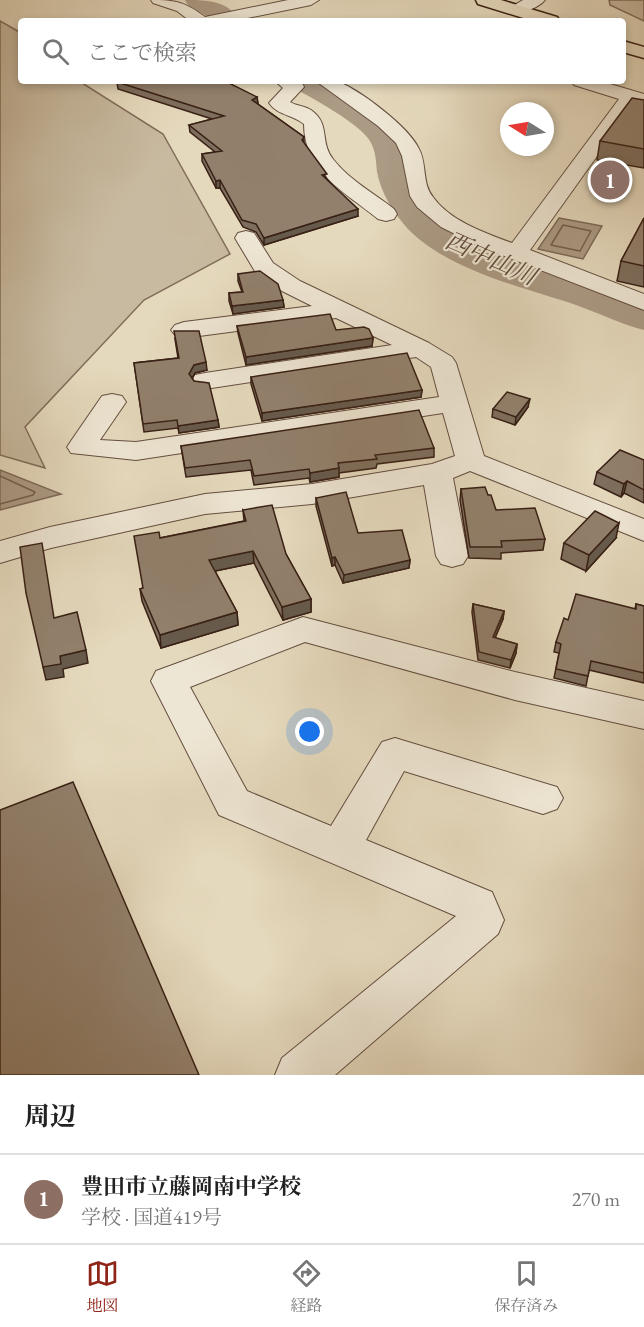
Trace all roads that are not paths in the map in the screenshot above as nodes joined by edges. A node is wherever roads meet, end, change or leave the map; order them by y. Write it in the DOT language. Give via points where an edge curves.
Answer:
graph roads {
  1 [pos="159,0"];
  2 [pos="311,0"];
  3 [pos="484,0"];
  4 [pos="537,0"];
  5 [pos="274,3"];
  6 [pos="516,9"];
  7 [pos="305,17"];
  8 [pos="196,18"];
  9 [pos="233,18"];
  10 [pos="542,18"];
  11 [pos="626,47"];
  12 [pos="644,53"];
  13 [pos="290,84"];
  14 [pos="329,84"];
  15 [pos="590,84"];
  16 [pos="637,98"];
  17 [pos="419,200"];
  18 [pos="246,238"];
  19 [pos="516,252"];
  20 [pos="644,303"];
  21 [pos="337,310"];
  22 [pos="184,330"];
  23 [pos="420,348"];
  24 [pos="205,381"];
  25 [pos="112,402"];
  26 [pos="454,403"];
  27 [pos="471,461"];
  28 [pos="437,473"];
  29 [pos="644,531"];
  30 [pos="0,552"];
  31 [pos="452,556"];
  32 [pos="644,715"];
  33 [pos="543,798"];
  34 [pos="340,848"];
  35 [pos="299,1075"];
  1 -- 8 [label="street" via="183,8"];
  2 -- 5 [label="street"];
  3 -- 6 [label="highway"];
  4 -- 6 [label="street"];
  5 -- 7 [label="street"];
  5 -- 9 [label="street"];
  6 -- 10 [label="highway"];
  11 -- 12 [label="highway"];
  13 -- 17 [label="street" via="295,87 278,103 314,122 315,143 322,159 344,182 382,208"];
  14 -- 17 [label="street" via="403,137 410,150"];
  15 -- 16 [label="street"];
  16 -- 19 [label="street"];
  17 -- 19 [label="street" via="447,222 482,241"];
  18 -- 21 [label="street" via="264,268"];
  19 -- 20 [label="street"];
  21 -- 22 [label="street"];
  21 -- 23 [label="street"];
  23 -- 24 [label="street"];
  23 -- 26 [label="street" via="443,363"];
  25 -- 26 [label="street" via="81,447 136,451"];
  26 -- 27 [label="street"];
  27 -- 28 [label="street"];
  27 -- 29 [label="street"];
  28 -- 30 [label="street" via="312,494 205,504"];
  28 -- 31 [label="street"];
  32 -- 34 [label="street" via="515,686 303,629 170,681 233,803"];
  33 -- 34 [label="street" via="395,753"];
  34 -- 35 [label="street" via="477,905 483,920"];
}
